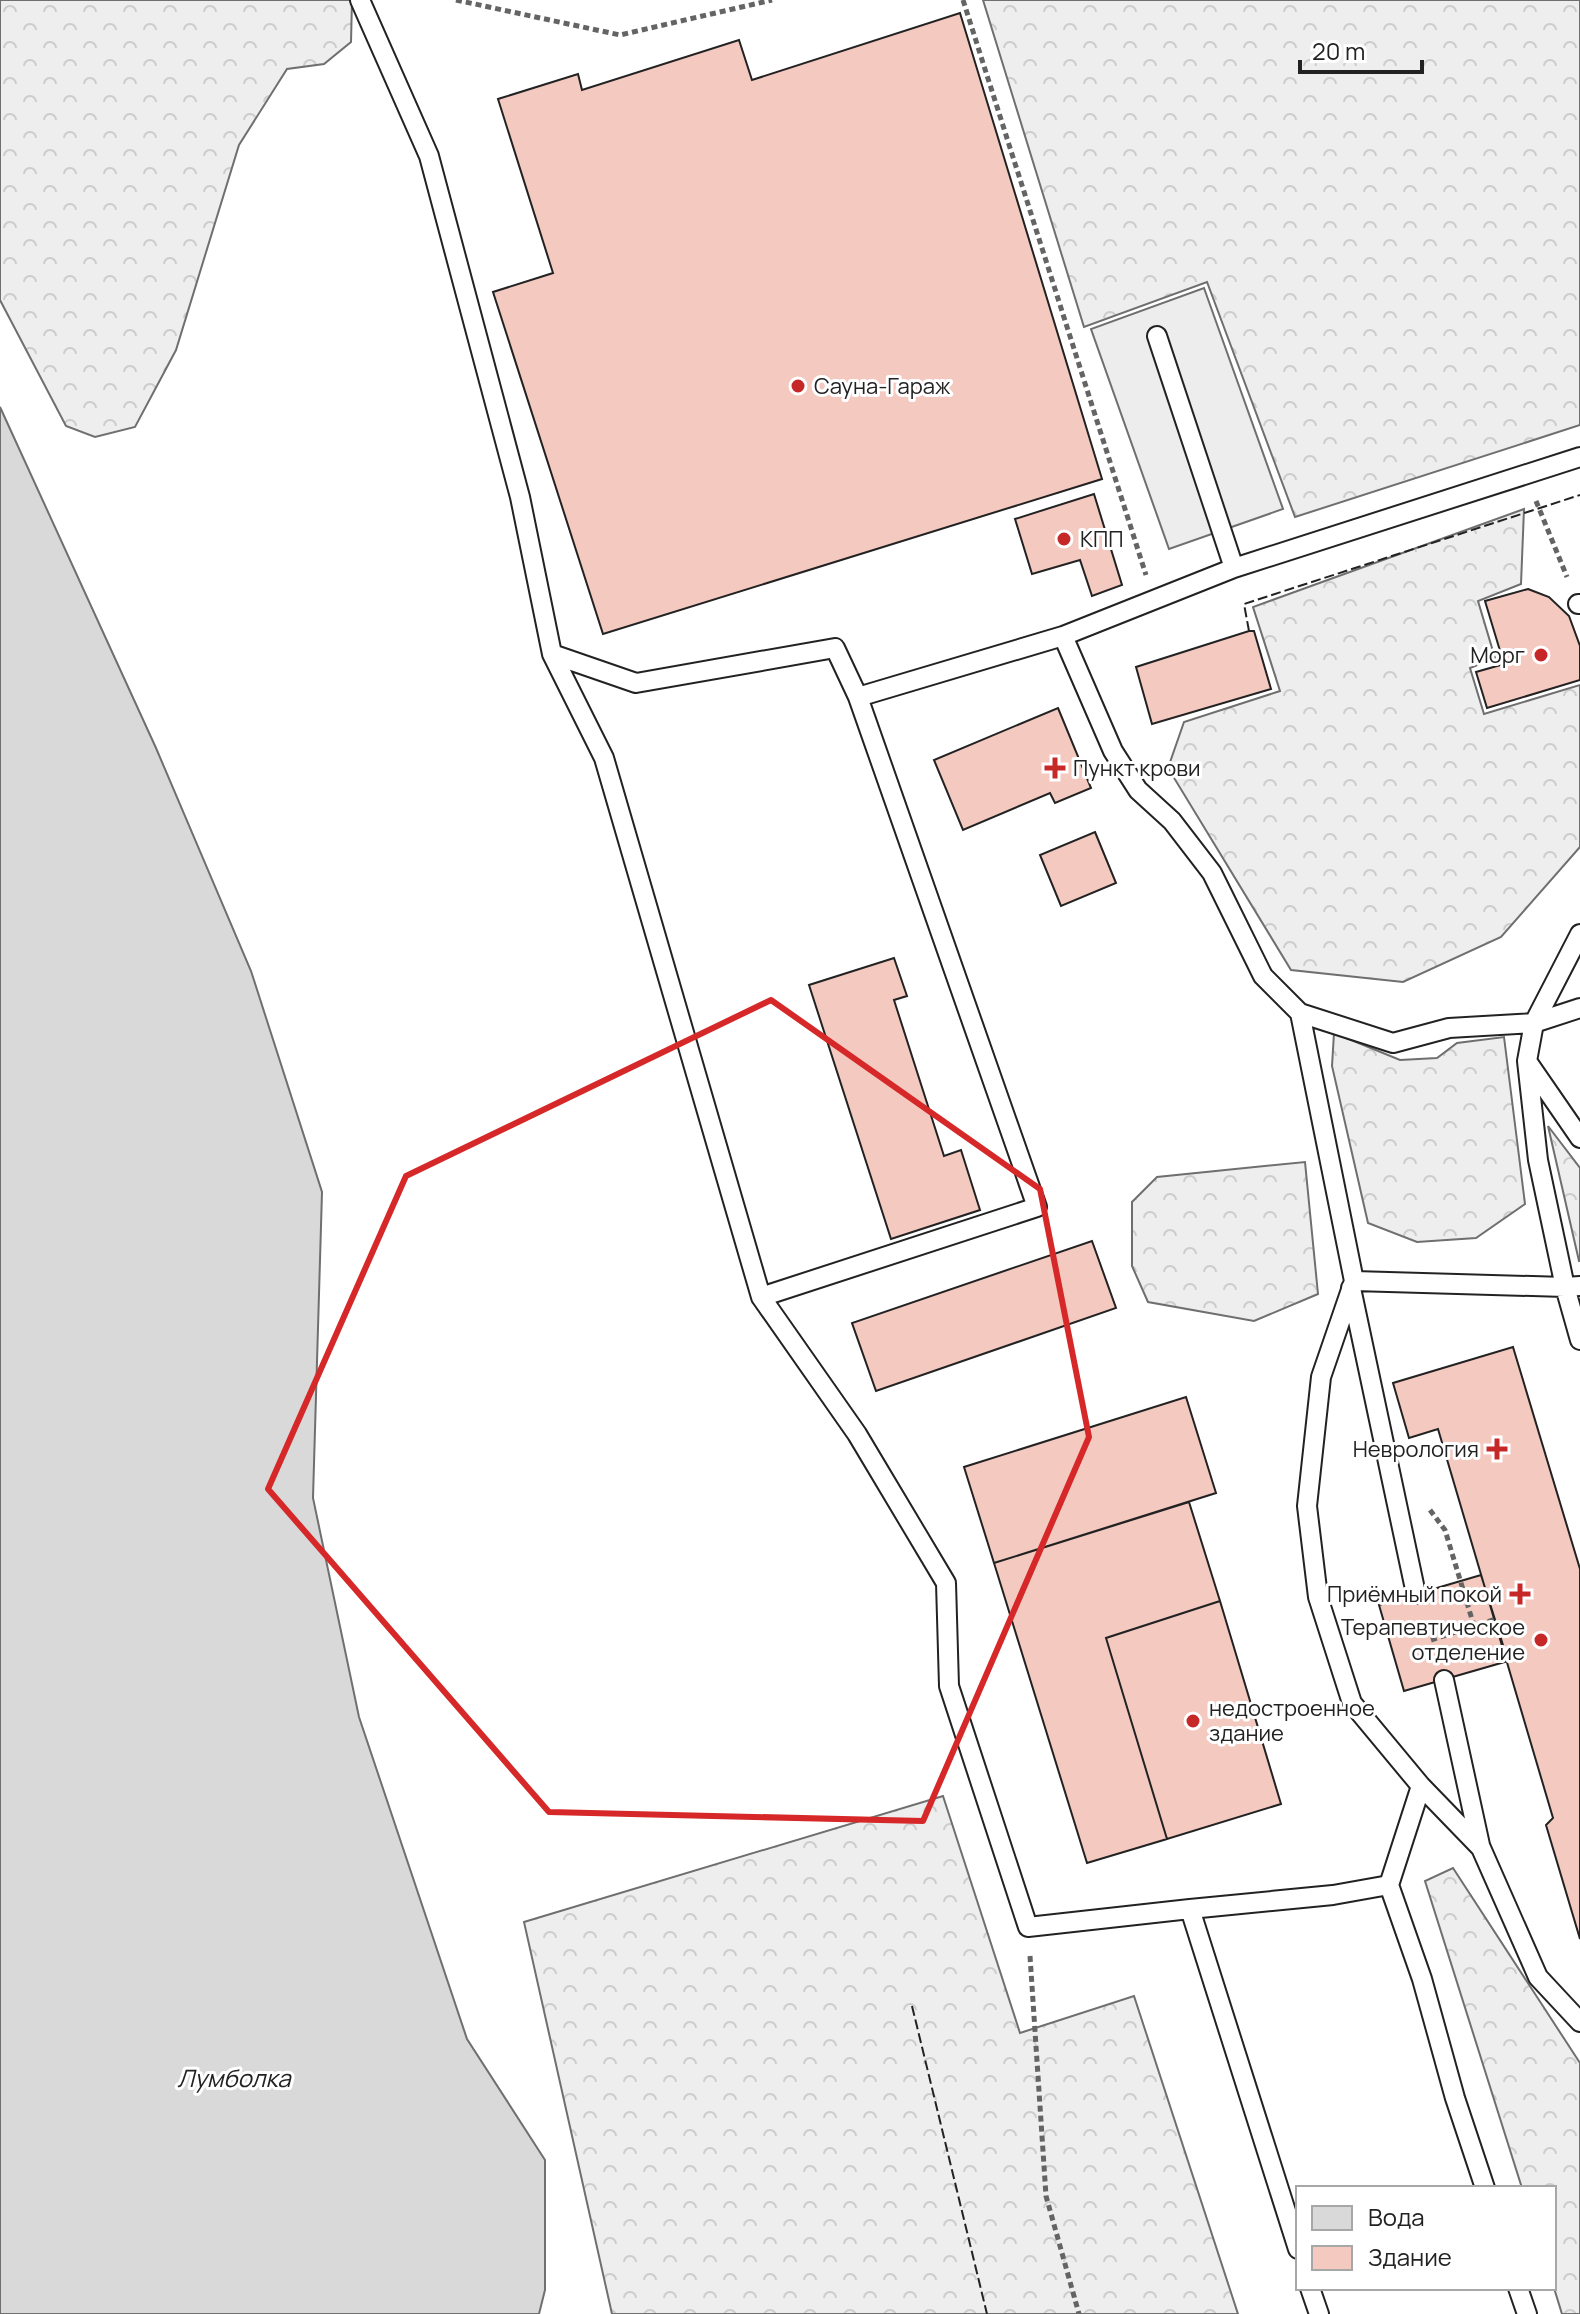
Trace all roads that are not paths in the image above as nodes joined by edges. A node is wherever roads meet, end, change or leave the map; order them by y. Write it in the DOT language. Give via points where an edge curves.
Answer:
graph roads {
  1 [pos="360,0"];
  2 [pos="1157,336"];
  3 [pos="1580,457"];
  4 [pos="1234,568"];
  5 [pos="1063,636"];
  6 [pos="552,654"];
  7 [pos="858,697"];
  8 [pos="1580,934"];
  9 [pos="1580,1008"];
  10 [pos="1300,1013"];
  11 [pos="1534,1023"];
  12 [pos="1527,1061"];
  13 [pos="1580,1138"];
  14 [pos="1352,1285"];
  15 [pos="1572,1287"];
  16 [pos="761,1297"];
  17 [pos="1580,1340"];
  18 [pos="1416,1594"];
  19 [pos="1444,1680"];
  20 [pos="1421,1786"];
  21 [pos="1481,1848"];
  22 [pos="1389,1885"];
  23 [pos="1190,1909"];
  24 [pos="1580,2022"];
  25 [pos="1484,2186"];
  26 [pos="1296,2243"];
  27 [pos="1311,2290"];
  28 [pos="1519,2290"];
  29 [pos="1319,2314"];
  30 [pos="1527,2314"];
  1 -- 6 [label="lane" via="429,156 520,497"];
  2 -- 4 [label="lane"];
  3 -- 4 [label="lane"];
  4 -- 5 [label="lane"];
  5 -- 7 [label="lane"];
  5 -- 10 [label="lane" via="1113,751 1138,790 1172,821 1212,873 1263,976"];
  6 -- 7 [label="lane" via="636,683 835,648"];
  6 -- 16 [label="lane" via="604,758"];
  7 -- 16 [label="lane" via="1037,1207"];
  8 -- 11 [label="lane"];
  9 -- 11 [label="lane"];
  10 -- 11 [label="lane" via="1393,1043 1449,1028"];
  10 -- 14 [label="lane"];
  11 -- 12 [label="lane"];
  12 -- 13 [label="lane"];
  12 -- 15 [label="lane" via="1538,1160"];
  14 -- 15 [label="lane"];
  14 -- 18 [label="lane"];
  14 -- 20 [label="lane" via="1321,1377 1307,1506 1318,1597 1352,1703"];
  15 -- 17 [label="lane"];
  16 -- 23 [label="lane" via="857,1434 946,1583 949,1686 1028,1927"];
  19 -- 21 [label="lane"];
  20 -- 21 [label="lane"];
  20 -- 22 [label="lane"];
  21 -- 24 [label="lane" via="1538,1977"];
  22 -- 23 [label="lane"];
  22 -- 25 [label="lane"];
  23 -- 26 [label="lane"];
  27 -- 29 [label="lane"];
  28 -- 30 [label="lane"];
}
